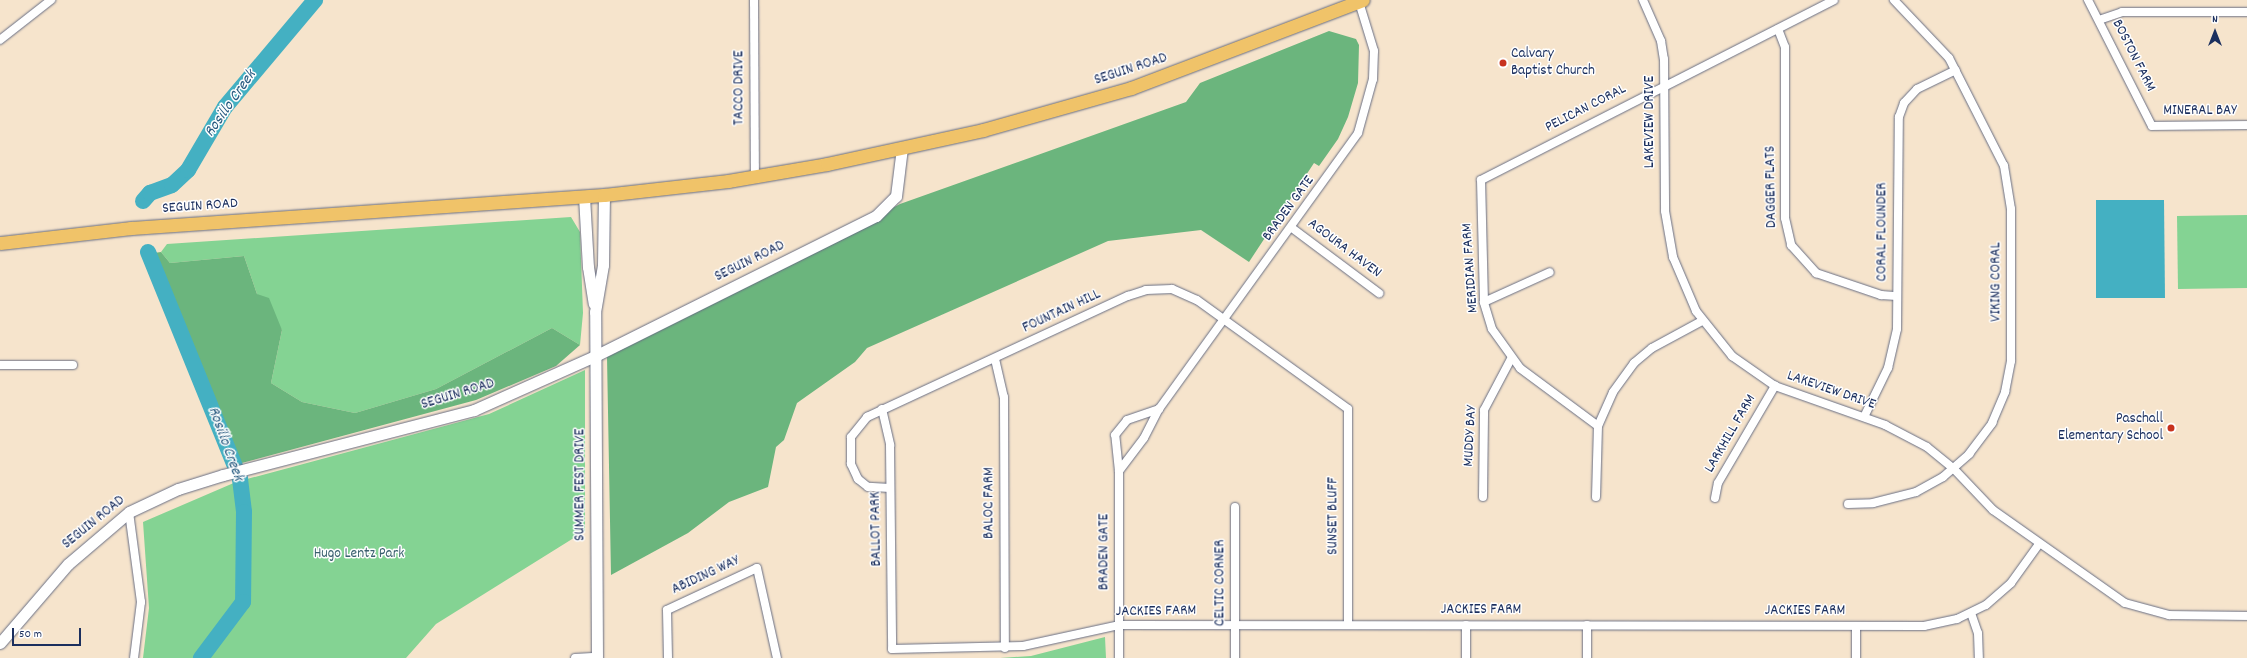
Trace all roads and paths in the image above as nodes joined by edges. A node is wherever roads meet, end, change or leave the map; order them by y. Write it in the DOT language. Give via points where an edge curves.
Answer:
graph roads {
  1 [pos="51,0"];
  2 [pos="754,0"];
  3 [pos="1643,0"];
  4 [pos="1834,0"];
  5 [pos="1894,0"];
  6 [pos="2088,0"];
  7 [pos="1361,1"];
  8 [pos="2247,12"];
  9 [pos="2099,20"];
  10 [pos="1778,29"];
  11 [pos="0,40"];
  12 [pos="1956,70"];
  13 [pos="1666,84"];
  14 [pos="2152,126"];
  15 [pos="2247,126"];
  16 [pos="902,148"];
  17 [pos="755,176"];
  18 [pos="1480,180"];
  19 [pos="604,195"];
  20 [pos="584,196"];
  21 [pos="1292,228"];
  22 [pos="0,243"];
  23 [pos="1550,272"];
  24 [pos="1379,293"];
  25 [pos="1897,296"];
  26 [pos="1484,302"];
  27 [pos="596,312"];
  28 [pos="1225,320"];
  29 [pos="1702,321"];
  30 [pos="595,356"];
  31 [pos="996,358"];
  32 [pos="1510,359"];
  33 [pos="0,365"];
  34 [pos="73,365"];
  35 [pos="1776,386"];
  36 [pos="1348,408"];
  37 [pos="882,409"];
  38 [pos="1159,409"];
  39 [pos="1864,417"];
  40 [pos="1598,426"];
  41 [pos="1953,468"];
  42 [pos="1119,470"];
  43 [pos="890,488"];
  44 [pos="1483,497"];
  45 [pos="1596,498"];
  46 [pos="1715,498"];
  47 [pos="1848,504"];
  48 [pos="1235,507"];
  49 [pos="129,512"];
  50 [pos="2038,544"];
  51 [pos="1972,613"];
  52 [pos="2247,616"];
  53 [pos="1348,624"];
  54 [pos="1119,625"];
  55 [pos="1236,625"];
  56 [pos="1466,625"];
  57 [pos="1587,625"];
  58 [pos="1856,626"];
  59 [pos="0,643"];
  60 [pos="1005,648"];
  61 [pos="892,649"];
  62 [pos="134,658"];
  63 [pos="575,658"];
  64 [pos="597,658"];
  65 [pos="668,658"];
  66 [pos="778,658"];
  67 [pos="1118,658"];
  68 [pos="1235,658"];
  69 [pos="1466,658"];
  70 [pos="1587,658"];
  71 [pos="1856,658"];
  72 [pos="1979,658"];
  1 -- 11 [label="street"];
  2 -- 17 [label="street, TACCO DRIVE"];
  3 -- 13 [label="street, LAKEVIEW DRIVE" via="1662,41"];
  4 -- 10 [label="street, PELICAN CORAL"];
  5 -- 12 [label="street, VIKING CORAL" via="1940,46"];
  6 -- 9 [label="street, BOSTON FARM"];
  7 -- 16 [label="main road, SEGUIN ROAD" via="1132,88 983,130"];
  7 -- 21 [label="street, BRADEN GATE" via="1374,51 1373,79 1365,114 1347,153"];
  8 -- 9 [label="street" via="2122,12"];
  9 -- 14 [label="street, BOSTON FARM"];
  10 -- 13 [label="street, PELICAN CORAL"];
  10 -- 25 [label="street, DAGGER FLATS" via="1785,47 1785,218 1791,245 1816,273 1882,295"];
  12 -- 25 [label="street, CORAL FLOUNDER" via="1917,89 1904,103 1898,117"];
  12 -- 41 [label="street, VIKING CORAL" via="2001,157 2010,191 2011,347 2005,392 1992,423 1979,444"];
  13 -- 18 [label="street, PELICAN CORAL"];
  13 -- 29 [label="street, LAKEVIEW DRIVE" via="1665,211 1668,237 1682,284"];
  14 -- 15 [label="street, MINERAL BAY"];
  16 -- 17 [label="main road, SEGUIN ROAD"];
  16 -- 30 [label="street, SEGUIN ROAD" via="896,196 876,216"];
  17 -- 19 [label="main road, SEGUIN ROAD"];
  18 -- 26 [label="street, MERIDIAN FARM"];
  19 -- 20 [label="main road, SEGUIN ROAD"];
  19 -- 27 [label="street, SUMMER FEST DRIVE" via="603,265"];
  20 -- 22 [label="main road, SEGUIN ROAD" via="131,228"];
  20 -- 27 [label="street, SUMMER FEST DRIVE" via="588,267"];
  21 -- 24 [label="street, AGOURA HAVEN"];
  21 -- 28 [label="street, BRADEN GATE"];
  23 -- 26 [label="street"];
  25 -- 39 [label="street, CORAL FLOUNDER" via="1892,355"];
  26 -- 32 [label="street, MERIDIAN FARM" via="1492,329"];
  27 -- 30 [label="street, SUMMER FEST DRIVE"];
  28 -- 31 [label="street, FOUNTAIN HILL" via="1184,293 1172,289 1146,290"];
  28 -- 36 [label="street, FOUNTAIN HILL"];
  28 -- 38 [label="street, BRADEN GATE"];
  29 -- 35 [label="street, LAKEVIEW DRIVE" via="1732,356"];
  29 -- 40 [label="street" via="1664,340 1634,363 1613,392"];
  30 -- 49 [label="street, SEGUIN ROAD" via="474,410 223,475 178,489"];
  30 -- 64 [label="street, SUMMER FEST DRIVE"];
  31 -- 37 [label="street, FOUNTAIN HILL"];
  31 -- 60 [label="street, BALOC FARM" via="1004,397"];
  32 -- 40 [label="street, MERIDIAN FARM"];
  32 -- 44 [label="street, MUDDY BAY" via="1484,410"];
  33 -- 34 [label="street"];
  35 -- 39 [label="street, LAKEVIEW DRIVE"];
  35 -- 46 [label="street, LARKHILL FARM" via="1718,483"];
  36 -- 53 [label="street, SUNSET BLUFF"];
  37 -- 43 [label="street, BALLOT PARK" via="890,445"];
  37 -- 43 [label="street, FOUNTAIN HILL" via="867,417 851,437 851,464 858,479 868,487"];
  38 -- 42 [label="street, BRADEN GATE" via="1144,438"];
  38 -- 42 [label="street, BRADEN GATE" via="1120,426 1116,435"];
  39 -- 41 [label="street, LAKEVIEW DRIVE" via="1911,437"];
  40 -- 45 [label="street"];
  41 -- 47 [label="street, VIKING CORAL" via="1930,485 1901,497"];
  41 -- 50 [label="street, LAKEVIEW DRIVE" via="1979,498"];
  42 -- 54 [label="street, BRADEN GATE"];
  43 -- 61 [label="street, BALLOT PARK"];
  48 -- 55 [label="street, CELTIC CORNER"];
  49 -- 59 [label="street, SEGUIN ROAD" via="68,564"];
  49 -- 62 [label="street" via="141,602"];
  50 -- 51 [label="street, JACKIES FARM" via="2011,583"];
  50 -- 52 [label="street, LAKEVIEW DRIVE" via="2107,593 2141,609 2169,615"];
  51 -- 58 [label="street, JACKIES FARM" via="1935,625"];
  51 -- 72 [label="street" via="1978,633"];
  53 -- 55 [label="street, JACKIES FARM"];
  53 -- 56 [label="street, JACKIES FARM"];
  54 -- 55 [label="street, JACKIES FARM"];
  54 -- 60 [label="street, JACKIES FARM"];
  54 -- 67 [label="street, BRADEN GATE"];
  55 -- 68 [label="street, CELTIC CORNER"];
  56 -- 57 [label="street, JACKIES FARM"];
  56 -- 69 [label="street"];
  57 -- 58 [label="street, JACKIES FARM"];
  57 -- 70 [label="street"];
  58 -- 71 [label="street"];
  60 -- 61 [label="street, JACKIES FARM"];
  63 -- 64 [label="street"];
  65 -- 66 [label="street, ABIDING WAY" via="667,610 758,568"];
}
